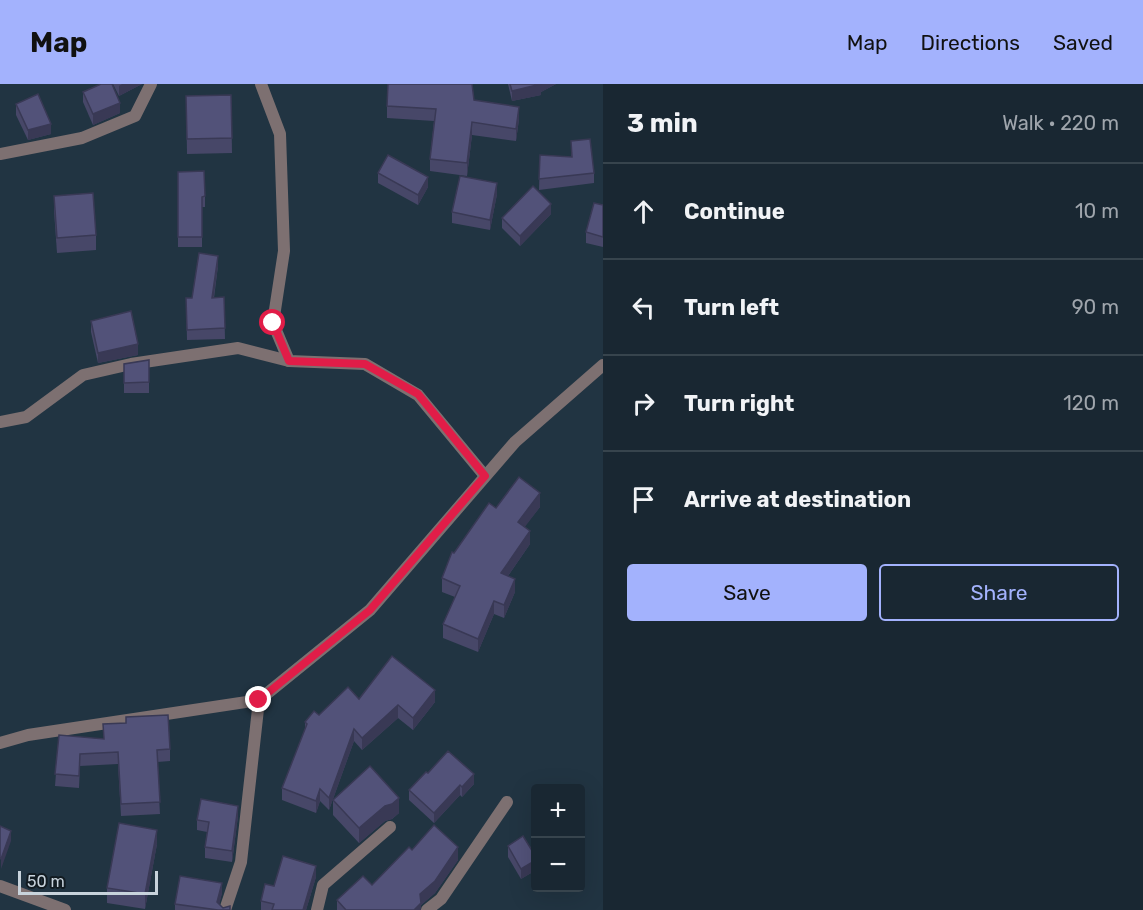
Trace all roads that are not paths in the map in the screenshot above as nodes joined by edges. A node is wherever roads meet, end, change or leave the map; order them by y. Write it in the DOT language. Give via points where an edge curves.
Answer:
graph roads {
  1 [pos="152,84"];
  2 [pos="261,84"];
  3 [pos="0,154"];
  4 [pos="289,361"];
  5 [pos="603,364"];
  6 [pos="0,422"];
  7 [pos="485,476"];
  8 [pos="259,700"];
  9 [pos="0,743"];
  10 [pos="507,802"];
  11 [pos="390,827"];
  12 [pos="0,886"];
  13 [pos="445,904"];
  14 [pos="65,910"];
  15 [pos="225,910"];
  16 [pos="317,910"];
  17 [pos="428,910"];
  1 -- 3 [label="street" via="135,116 82,138"];
  2 -- 4 [label="street" via="280,134 284,251 273,323"];
  4 -- 6 [label="street" via="238,348 132,364 82,375 27,417"];
  4 -- 7 [label="street" via="365,364 418,394"];
  5 -- 7 [label="street" via="514,442"];
  7 -- 8 [label="street" via="370,610"];
  8 -- 9 [label="street" via="28,735"];
  8 -- 15 [label="street" via="241,862"];
  10 -- 13 [label="street"];
  11 -- 16 [label="street" via="324,885"];
  12 -- 14 [label="street"];
  13 -- 17 [label="street"];
}
